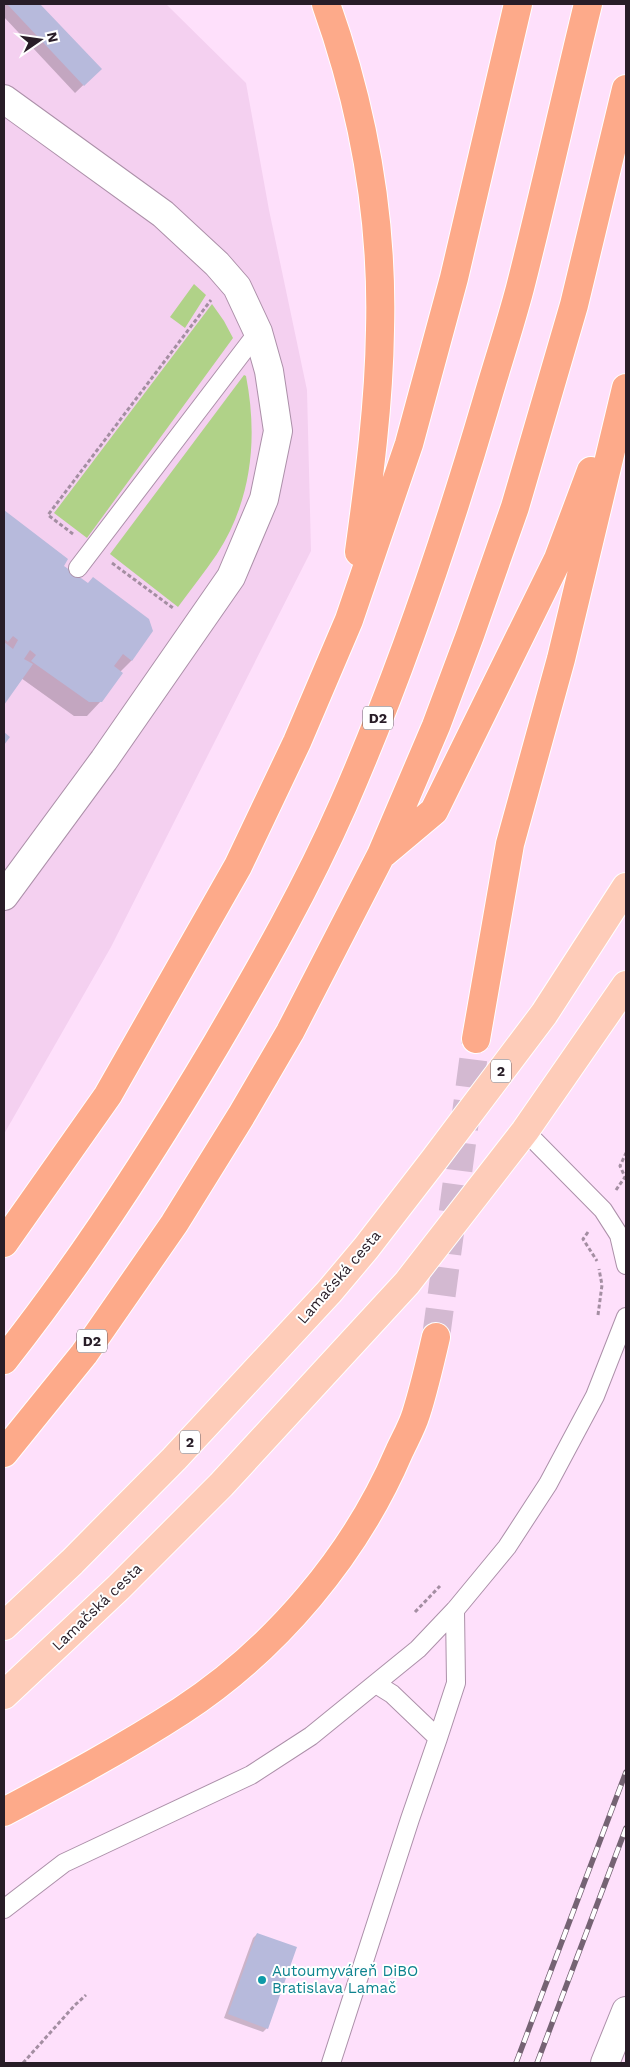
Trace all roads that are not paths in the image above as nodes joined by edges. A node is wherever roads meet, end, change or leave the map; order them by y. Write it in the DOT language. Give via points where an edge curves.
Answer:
graph roads {
  1 [pos="326,4"];
  2 [pos="518,4"];
  3 [pos="588,4"];
  4 [pos="626,89"];
  5 [pos="4,100"];
  6 [pos="258,332"];
  7 [pos="626,381"];
  8 [pos="626,388"];
  9 [pos="78,568"];
  10 [pos="349,620"];
  11 [pos="381,855"];
  12 [pos="626,887"];
  13 [pos="4,896"];
  14 [pos="626,985"];
  15 [pos="476,1039"];
  16 [pos="525,1131"];
  17 [pos="4,1243"];
  18 [pos="626,1265"];
  19 [pos="626,1317"];
  20 [pos="436,1337"];
  21 [pos="4,1360"];
  22 [pos="4,1453"];
  23 [pos="455,1610"];
  24 [pos="4,1626"];
  25 [pos="376,1684"];
  26 [pos="4,1696"];
  27 [pos="438,1738"];
  28 [pos="4,1812"];
  29 [pos="4,1909"];
  30 [pos="626,2011"];
  31 [pos="331,2063"];
  32 [pos="605,2063"];
  1 -- 10 [label="highway" via="343,51 360,117 378,246 380,330 376,397 367,494"];
  2 -- 10 [label="highway" via="452,288 409,444"];
  3 -- 21 [label="highway, D2" via="519,290 460,494 418,614 342,807 248,989 171,1121 45,1307"];
  4 -- 11 [label="highway, D2" via="574,305 515,507 440,717"];
  5 -- 6 [label="street" via="163,214 237,287"];
  6 -- 9 [label="lane"];
  6 -- 13 [label="street" via="269,371 278,431 264,499 230,577 104,760"];
  7 -- 11 [label="highway" via="558,559 434,811"];
  8 -- 15 [label="highway" via="561,659 510,844"];
  10 -- 17 [label="highway" via="297,742 238,866 108,1094"];
  11 -- 22 [label="highway, D2" via="290,1032 174,1224 84,1354"];
  12 -- 24 [label="main road, Lamačská cesta / 2" via="544,1014 335,1285 168,1466"];
  14 -- 16 [label="main road, Lamačská cesta"];
  16 -- 18 [label="lane" via="603,1210 618,1235"];
  16 -- 26 [label="main road, Lamačská cesta" via="407,1283 221,1485"];
  19 -- 23 [label="lane" via="595,1396 548,1484 507,1547"];
  20 -- 28 [label="highway" via="415,1415 389,1476 347,1548 313,1593 240,1665 182,1710"];
  23 -- 25 [label="lane" via="418,1649"];
  23 -- 27 [label="lane" via="456,1683"];
  25 -- 27 [label="lane" via="392,1694"];
  25 -- 29 [label="lane" via="312,1736 251,1775 64,1863"];
  27 -- 31 [label="lane"];
  30 -- 32 [label="street"];
}
